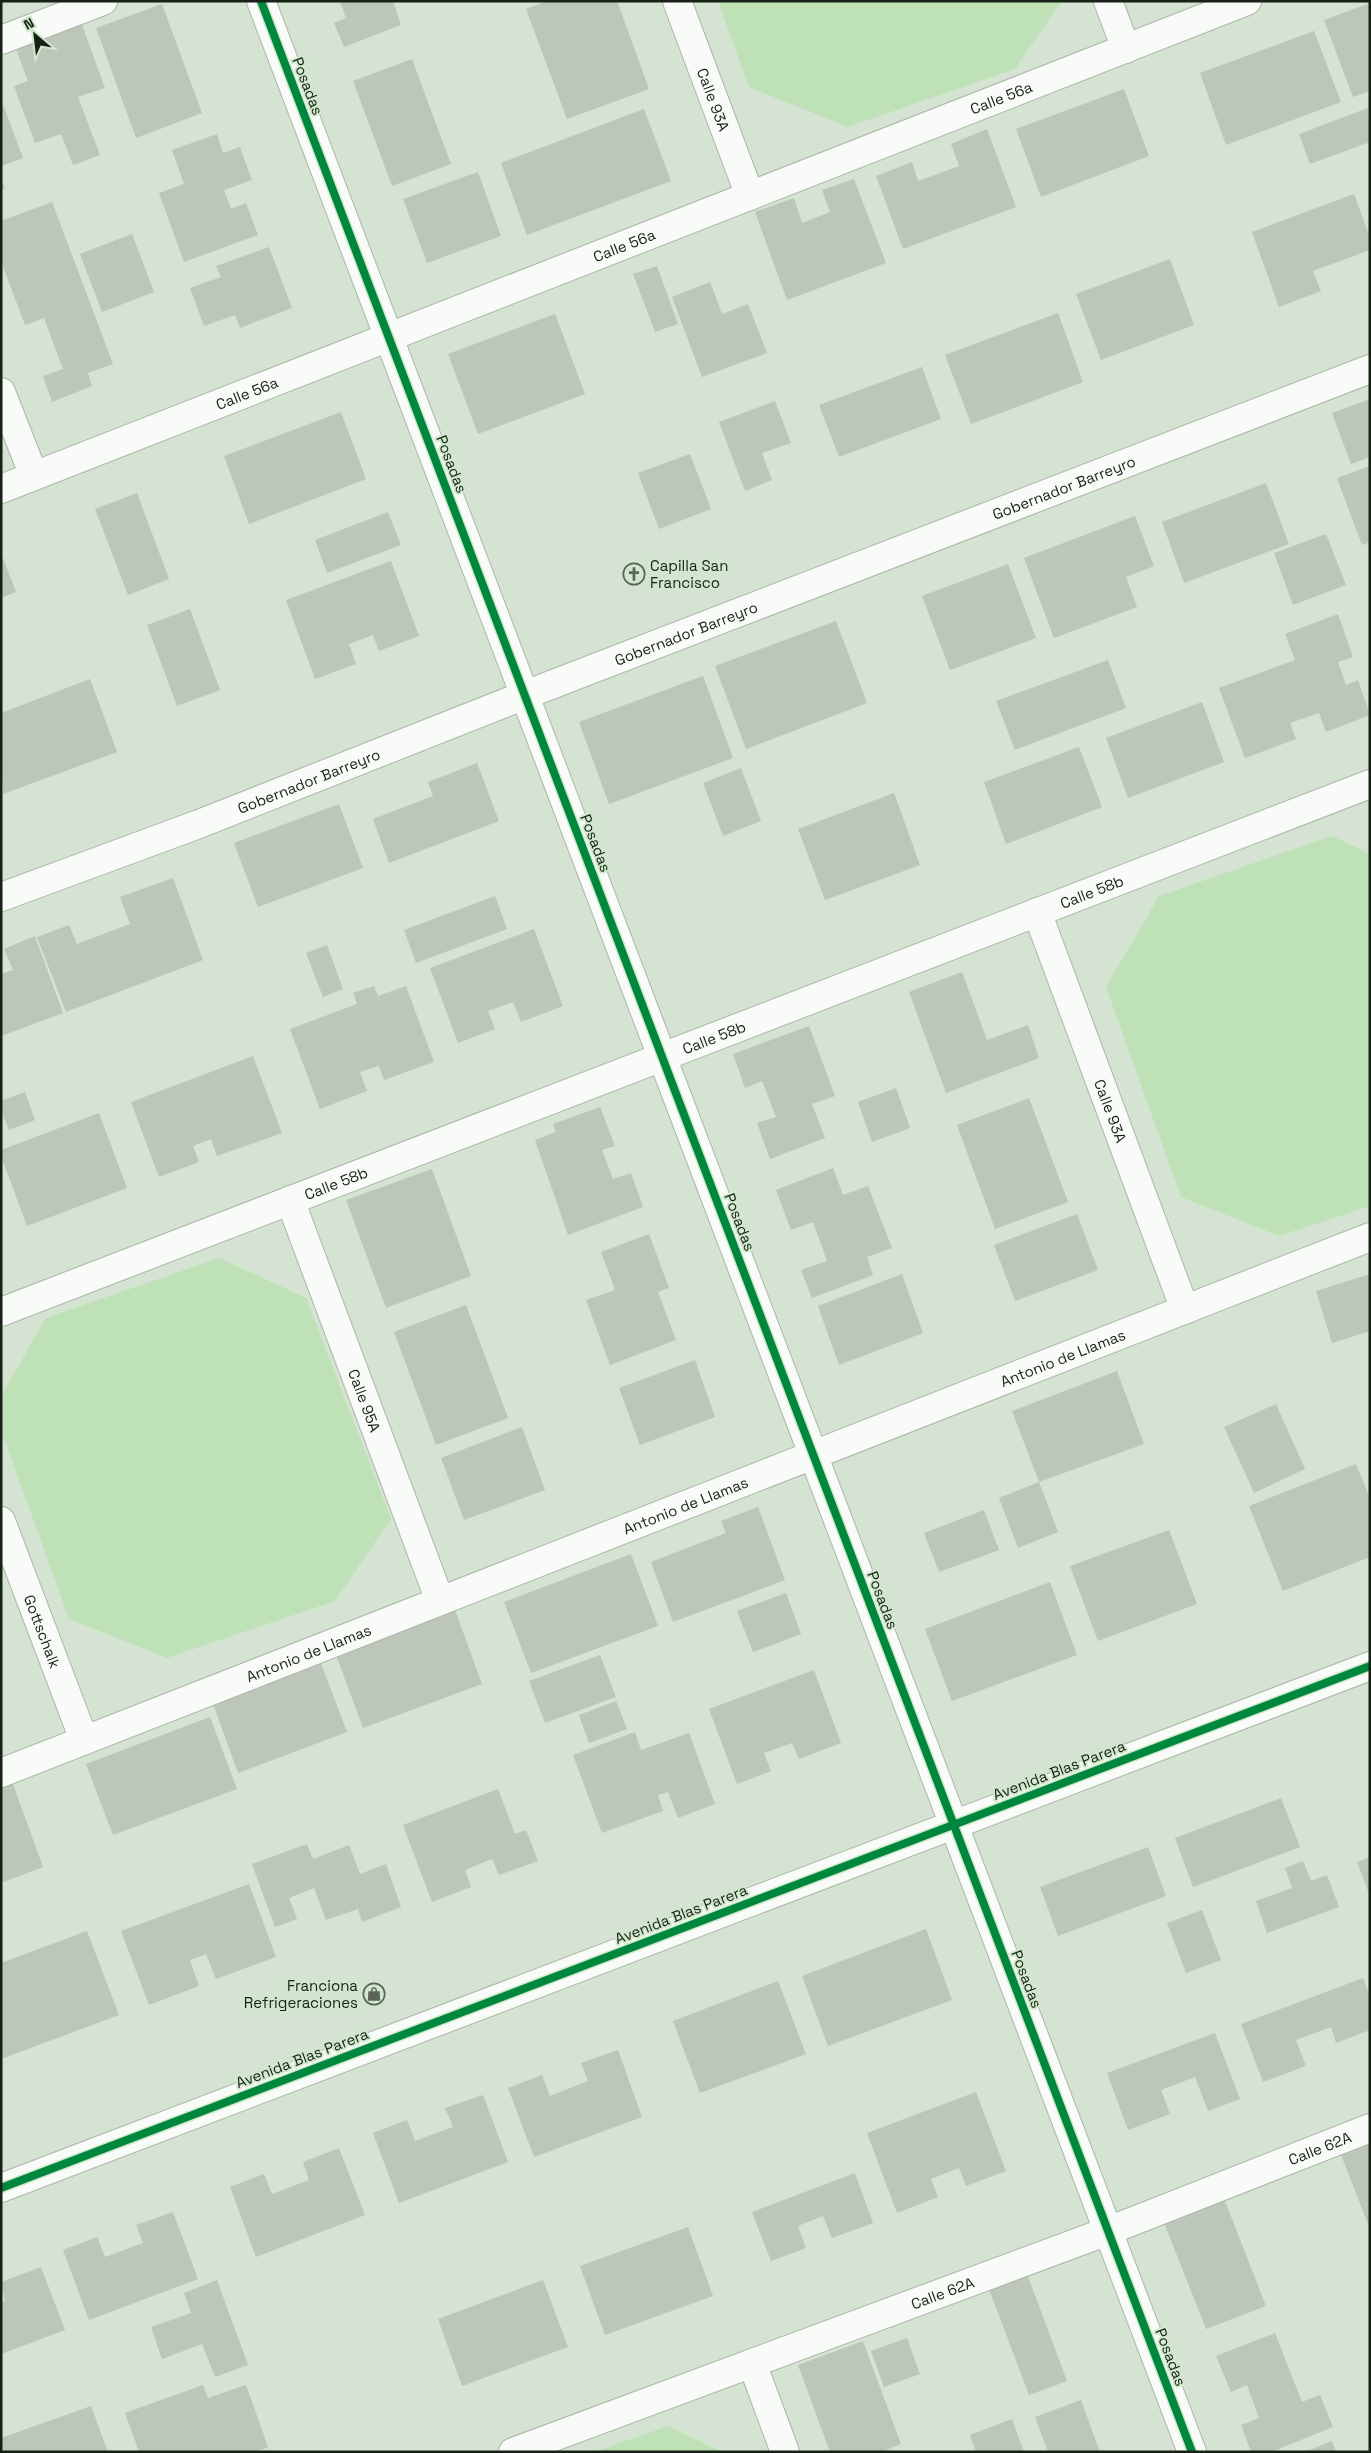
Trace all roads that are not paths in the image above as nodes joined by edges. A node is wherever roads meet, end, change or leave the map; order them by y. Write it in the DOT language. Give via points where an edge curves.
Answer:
graph roads {
  1 [pos="103,1"];
  2 [pos="261,1"];
  3 [pos="677,1"];
  4 [pos="1108,1"];
  5 [pos="1247,1"];
  6 [pos="1,40"];
  7 [pos="1126,49"];
  8 [pos="750,196"];
  9 [pos="389,338"];
  10 [pos="1370,369"];
  11 [pos="1,392"];
  12 [pos="34,476"];
  13 [pos="1,489"];
  14 [pos="525,695"];
  15 [pos="1370,784"];
  16 [pos="1,897"];
  17 [pos="1037,912"];
  18 [pos="662,1057"];
  19 [pos="290,1200"];
  20 [pos="1370,1237"];
  21 [pos="1185,1310"];
  22 [pos="1,1312"];
  23 [pos="813,1455"];
  24 [pos="1,1520"];
  25 [pos="440,1601"];
  26 [pos="1370,1666"];
  27 [pos="84,1740"];
  28 [pos="1,1773"];
  29 [pos="954,1825"];
  30 [pos="1370,2128"];
  31 [pos="1,2188"];
  32 [pos="1108,2231"];
  33 [pos="752,2363"];
  34 [pos="513,2452"];
  35 [pos="785,2452"];
  36 [pos="1192,2452"];
  1 -- 6 [label="street"];
  2 -- 9 [label="street, Posadas"];
  3 -- 8 [label="street, Calle 93A"];
  4 -- 7 [label="street"];
  5 -- 7 [label="street, Calle 56a"];
  7 -- 8 [label="street, Calle 56a"];
  8 -- 9 [label="street, Calle 56a"];
  9 -- 12 [label="street, Calle 56a"];
  9 -- 14 [label="street, Posadas"];
  10 -- 14 [label="street, Gobernador Barreyro"];
  11 -- 12 [label="street"];
  12 -- 13 [label="street, Calle 56a"];
  14 -- 16 [label="street, Gobernador Barreyro" via="208,820"];
  14 -- 18 [label="street, Posadas"];
  15 -- 17 [label="street, Calle 58b"];
  17 -- 18 [label="street, Calle 58b"];
  17 -- 21 [label="street, Calle 93A"];
  18 -- 19 [label="street, Calle 58b"];
  18 -- 23 [label="street, Posadas"];
  19 -- 22 [label="street, Calle 58b"];
  19 -- 25 [label="street, Calle 95A"];
  20 -- 21 [label="street, Antonio de Llamas"];
  21 -- 23 [label="street, Antonio de Llamas"];
  23 -- 25 [label="street, Antonio de Llamas"];
  23 -- 29 [label="street, Posadas"];
  24 -- 27 [label="street, Gottschalk"];
  25 -- 27 [label="street, Antonio de Llamas"];
  26 -- 29 [label="street, Avenida Blas Parera"];
  27 -- 28 [label="street, Antonio de Llamas"];
  29 -- 31 [label="street, Avenida Blas Parera"];
  29 -- 32 [label="street, Posadas"];
  30 -- 32 [label="street, Calle 62A"];
  32 -- 33 [label="street, Calle 62A"];
  32 -- 36 [label="street, Posadas"];
  33 -- 34 [label="street, Calle 62A"];
  33 -- 35 [label="street"];
}
